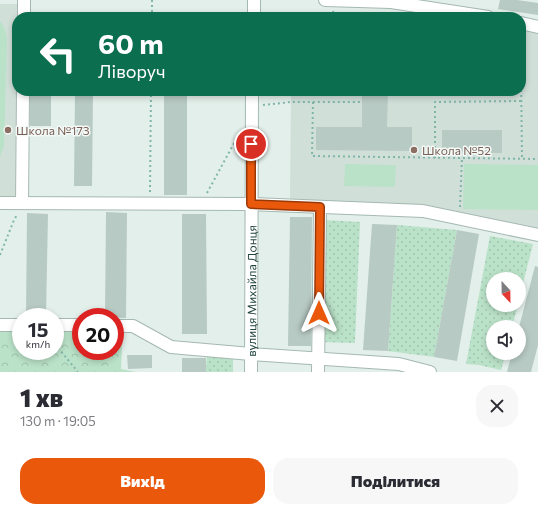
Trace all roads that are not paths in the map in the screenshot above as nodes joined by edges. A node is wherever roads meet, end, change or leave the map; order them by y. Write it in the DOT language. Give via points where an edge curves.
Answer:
graph roads {
  1 [pos="24,0"];
  2 [pos="254,0"];
  3 [pos="325,0"];
  4 [pos="24,12"];
  5 [pos="254,12"];
  6 [pos="456,12"];
  7 [pos="526,24"];
  8 [pos="538,27"];
  9 [pos="23,96"];
  10 [pos="252,96"];
  11 [pos="0,203"];
  12 [pos="24,203"];
  13 [pos="251,204"];
  14 [pos="320,207"];
  15 [pos="538,235"];
  16 [pos="0,325"];
  17 [pos="12,325"];
  18 [pos="124,326"];
  19 [pos="251,354"];
  20 [pos="318,359"];
  21 [pos="250,372"];
  22 [pos="318,372"];
  23 [pos="430,372"];
  1 -- 4 [label="street"];
  2 -- 5 [label="street"];
  3 -- 6 [label="street" via="391,2"];
  7 -- 8 [label="street"];
  9 -- 12 [label="street"];
  10 -- 13 [label="street, вулиця Михайла Донця"];
  11 -- 12 [label="street"];
  12 -- 13 [label="street"];
  13 -- 14 [label="street"];
  13 -- 19 [label="street, вулиця Михайла Донця"];
  14 -- 15 [label="street" via="423,211"];
  14 -- 20 [label="street"];
  16 -- 17 [label="street"];
  18 -- 19 [label="street" via="133,326 171,347"];
  19 -- 20 [label="street"];
  19 -- 21 [label="street, вулиця Михайла Донця"];
  20 -- 22 [label="street"];
  20 -- 23 [label="street" via="399,364"];
}
